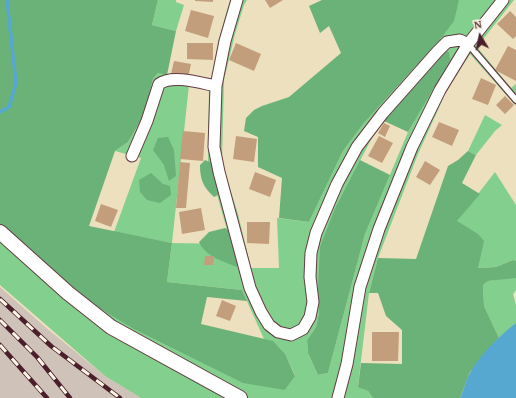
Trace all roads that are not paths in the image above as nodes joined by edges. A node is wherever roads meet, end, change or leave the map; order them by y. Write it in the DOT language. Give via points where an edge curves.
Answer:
graph roads {
  1 [pos="237,0"];
  2 [pos="503,0"];
  3 [pos="468,44"];
  4 [pos="216,86"];
  5 [pos="516,100"];
  6 [pos="132,156"];
  7 [pos="0,232"];
  8 [pos="240,398"];
  9 [pos="338,398"];
  1 -- 4 [label="street"];
  2 -- 3 [label="street"];
  3 -- 4 [label="street" via="460,40 447,42 409,82 357,147 337,184 316,233 311,253 313,302 310,318 303,329 290,335 278,332 269,325 250,288 214,147"];
  3 -- 5 [label="lane"];
  3 -- 9 [label="street" via="440,90 412,148 379,229 360,287 347,364"];
  4 -- 6 [label="street" via="172,79 159,84"];
  7 -- 8 [label="street" via="110,327"];
}
